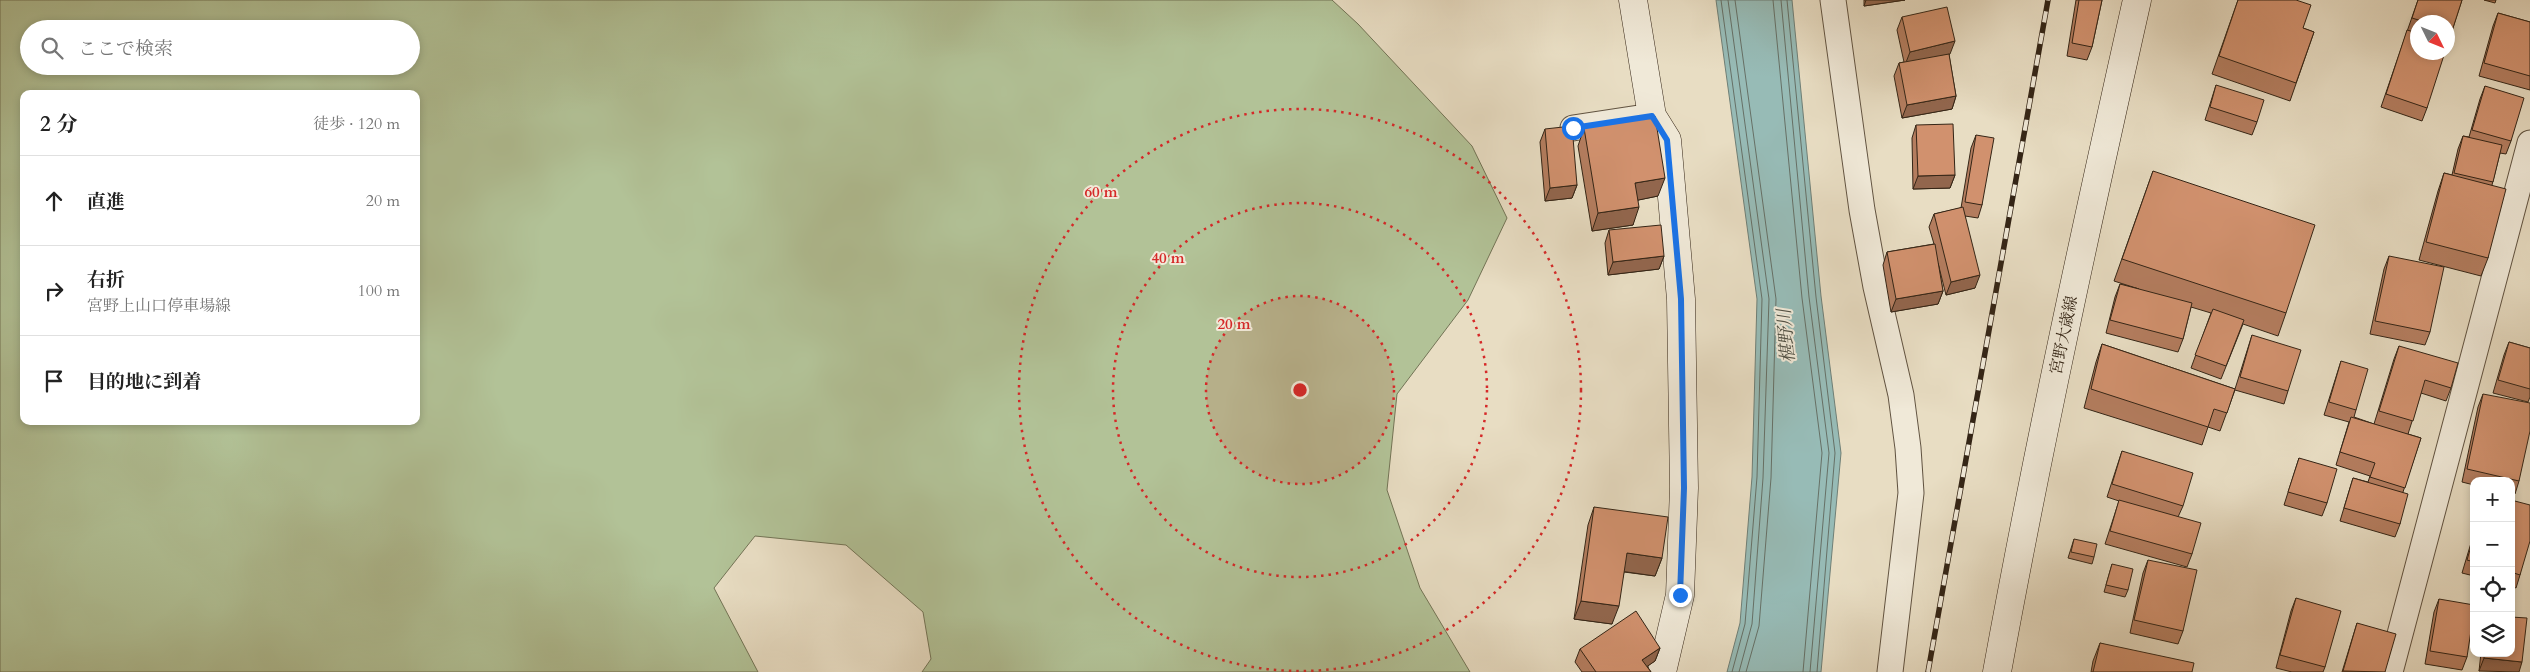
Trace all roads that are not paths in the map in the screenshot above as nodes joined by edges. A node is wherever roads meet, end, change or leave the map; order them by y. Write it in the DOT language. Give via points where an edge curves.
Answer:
graph roads {
  1 [pos="1633,0"];
  2 [pos="1833,0"];
  3 [pos="2137,0"];
  4 [pos="1652,116"];
  5 [pos="1573,128"];
  6 [pos="2530,143"];
  7 [pos="2526,172"];
  8 [pos="1662,672"];
  9 [pos="1890,672"];
  10 [pos="1997,672"];
  11 [pos="2390,672"];
  1 -- 4 [label="main road"];
  2 -- 9 [label="street" via="1862,210 1901,395 1908,448 1911,493"];
  3 -- 10 [label="main road, 宮野大歳線" via="2077,265"];
  4 -- 5 [label="street"];
  4 -- 8 [label="main road" via="1667,140 1682,319 1684,488 1680,595"];
  6 -- 7 [label="street"];
  7 -- 11 [label="street"];
}
